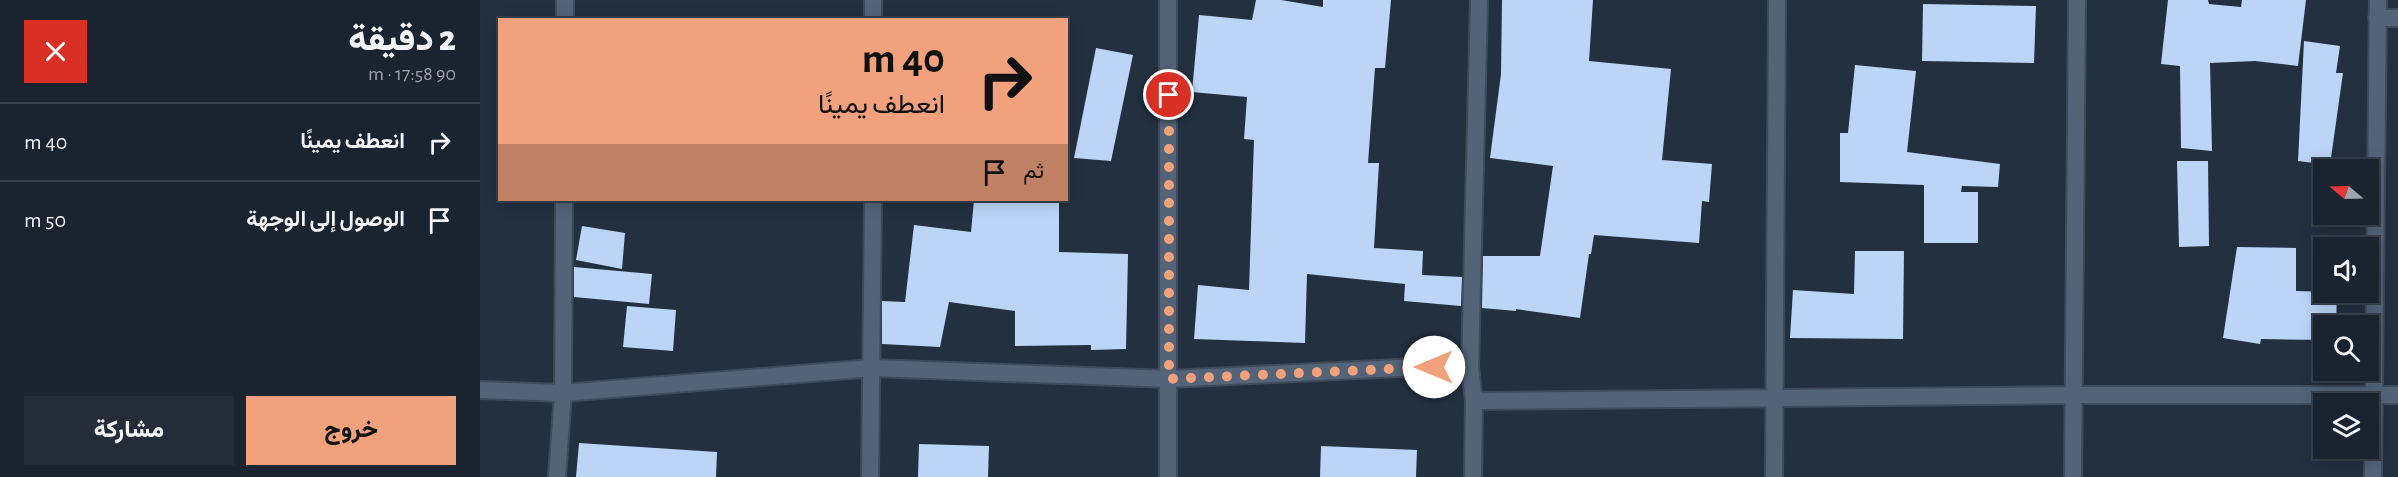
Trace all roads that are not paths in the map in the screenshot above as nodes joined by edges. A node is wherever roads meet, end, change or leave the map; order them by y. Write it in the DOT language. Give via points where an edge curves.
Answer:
graph roads {
  1 [pos="565,0"];
  2 [pos="873,0"];
  3 [pos="1168,0"];
  4 [pos="1479,0"];
  5 [pos="1777,0"];
  6 [pos="2077,0"];
  7 [pos="2378,0"];
  8 [pos="565,18"];
  9 [pos="873,18"];
  10 [pos="2377,18"];
  11 [pos="2398,18"];
  12 [pos="564,201"];
  13 [pos="873,201"];
  14 [pos="1470,367"];
  15 [pos="873,368"];
  16 [pos="1169,379"];
  17 [pos="480,390"];
  18 [pos="563,393"];
  19 [pos="2375,393"];
  20 [pos="2072,395"];
  21 [pos="2398,395"];
  22 [pos="2313,397"];
  23 [pos="2379,397"];
  24 [pos="1775,398"];
  25 [pos="1474,401"];
  26 [pos="2373,459"];
  27 [pos="557,477"];
  28 [pos="870,477"];
  29 [pos="1168,477"];
  30 [pos="1473,477"];
  31 [pos="1774,477"];
  32 [pos="2073,477"];
  33 [pos="2373,477"];
  1 -- 8 [label="street"];
  2 -- 9 [label="street"];
  3 -- 16 [label="street"];
  4 -- 14 [label="street"];
  5 -- 24 [label="street"];
  6 -- 20 [label="street"];
  7 -- 10 [label="street"];
  10 -- 11 [label="street"];
  10 -- 19 [label="street"];
  12 -- 18 [label="street"];
  13 -- 15 [label="street"];
  14 -- 16 [label="street"];
  14 -- 25 [label="street"];
  15 -- 16 [label="street"];
  15 -- 18 [label="street"];
  15 -- 28 [label="street"];
  16 -- 29 [label="street"];
  17 -- 18 [label="street"];
  18 -- 27 [label="street"];
  20 -- 22 [label="street"];
  20 -- 24 [label="street"];
  20 -- 32 [label="street"];
  21 -- 23 [label="street"];
  24 -- 25 [label="street"];
  24 -- 31 [label="street"];
  25 -- 30 [label="street"];
  26 -- 33 [label="street"];
}
